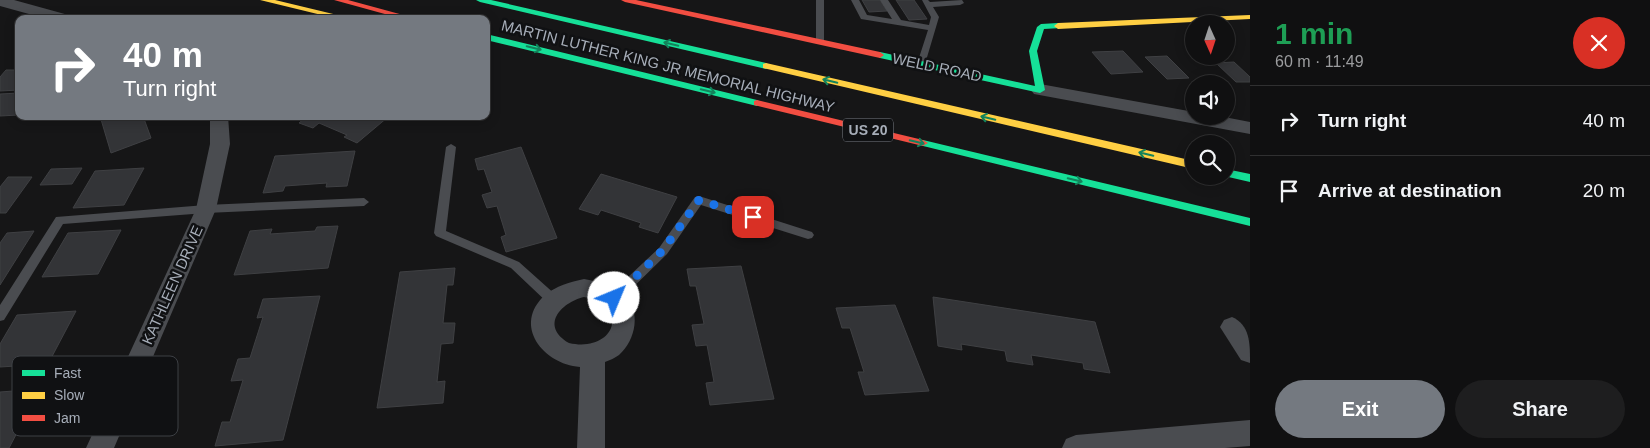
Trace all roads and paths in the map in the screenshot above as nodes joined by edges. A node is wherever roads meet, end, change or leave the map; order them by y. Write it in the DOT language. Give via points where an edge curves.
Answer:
graph roads {
  1 [pos="264,0"];
  2 [pos="338,0"];
  3 [pos="480,0"];
  4 [pos="625,0"];
  5 [pos="820,0"];
  6 [pos="855,0"];
  7 [pos="884,0"];
  8 [pos="958,0"];
  9 [pos="6,2"];
  10 [pos="926,3"];
  11 [pos="52,15"];
  12 [pos="332,15"];
  13 [pos="398,15"];
  14 [pos="0,17"];
  15 [pos="1250,17"];
  16 [pos="898,22"];
  17 [pos="934,28"];
  18 [pos="490,38"];
  19 [pos="820,41"];
  20 [pos="490,50"];
  21 [pos="921,64"];
  22 [pos="675,84"];
  23 [pos="1040,90"];
  24 [pos="219,120"];
  25 [pos="1250,128"];
  26 [pos="451,147"];
  27 [pos="1185,163"];
  28 [pos="1235,175"];
  29 [pos="1250,178"];
  30 [pos="364,202"];
  31 [pos="206,209"];
  32 [pos="1250,222"];
  33 [pos="808,235"];
  34 [pos="614,298"];
  35 [pos="553,300"];
  36 [pos="0,316"];
  37 [pos="1232,327"];
  38 [pos="1250,352"];
  39 [pos="593,355"];
  40 [pos="141,356"];
  41 [pos="1250,433"];
  42 [pos="105,436"];
  43 [pos="100,448"];
  44 [pos="591,448"];
  45 [pos="1076,448"];
  1 -- 12 [label="main road"];
  2 -- 13 [label="main road"];
  27 -- 3 [label="main road, MARTIN LUTHER KING JR MEMORIAL HIGHWAY / US 20, one-way"];
  4 -- 19 [label="main road, WELD ROAD"];
  5 -- 19 [label="lane"];
  6 -- 16 [label="lane" via="864,17"];
  7 -- 16 [label="lane"];
  8 -- 10 [label="lane" via="960,3"];
  9 -- 11 [label="street"];
  9 -- 14 [label="street"];
  10 -- 17 [label="lane" via="936,17"];
  15 -- 23 [label="main road" via="1041,27 1032,50"];
  16 -- 17 [label="lane"];
  17 -- 21 [label="lane"];
  18 -- 22 [label="main road, MARTIN LUTHER KING JR MEMORIAL HIGHWAY / US 20, one-way"];
  19 -- 21 [label="main road, WELD ROAD"];
  20 -- 22 [label="main road"];
  21 -- 23 [label="main road, WELD ROAD"];
  22 -- 32 [label="main road, MARTIN LUTHER KING JR MEMORIAL HIGHWAY / US 20, one-way"];
  23 -- 25 [label="street, WELD ROAD"];
  24 -- 31 [label="street, KATHLEEN DRIVE" via="220,144"];
  26 -- 35 [label="lane" via="440,233 515,265"];
  28 -- 29 [label="main road"];
  30 -- 31 [label="lane"];
  31 -- 36 [label="lane" via="60,220"];
  31 -- 40 [label="street, KATHLEEN DRIVE"];
  33 -- 34 [label="lane" via="699,200 663,250"];
  34 -- 35 [label="street" via="605,292 584,288"];
  34 -- 39 [label="street" via="624,316 621,335 605,351"];
  35 -- 39 [label="street" via="544,318 546,336 560,351 570,355"];
  37 -- 38 [label="street"];
  39 -- 44 [label="street"];
  41 -- 45 [label="street"];
  42 -- 43 [label="street, KATHLEEN DRIVE"];
}
